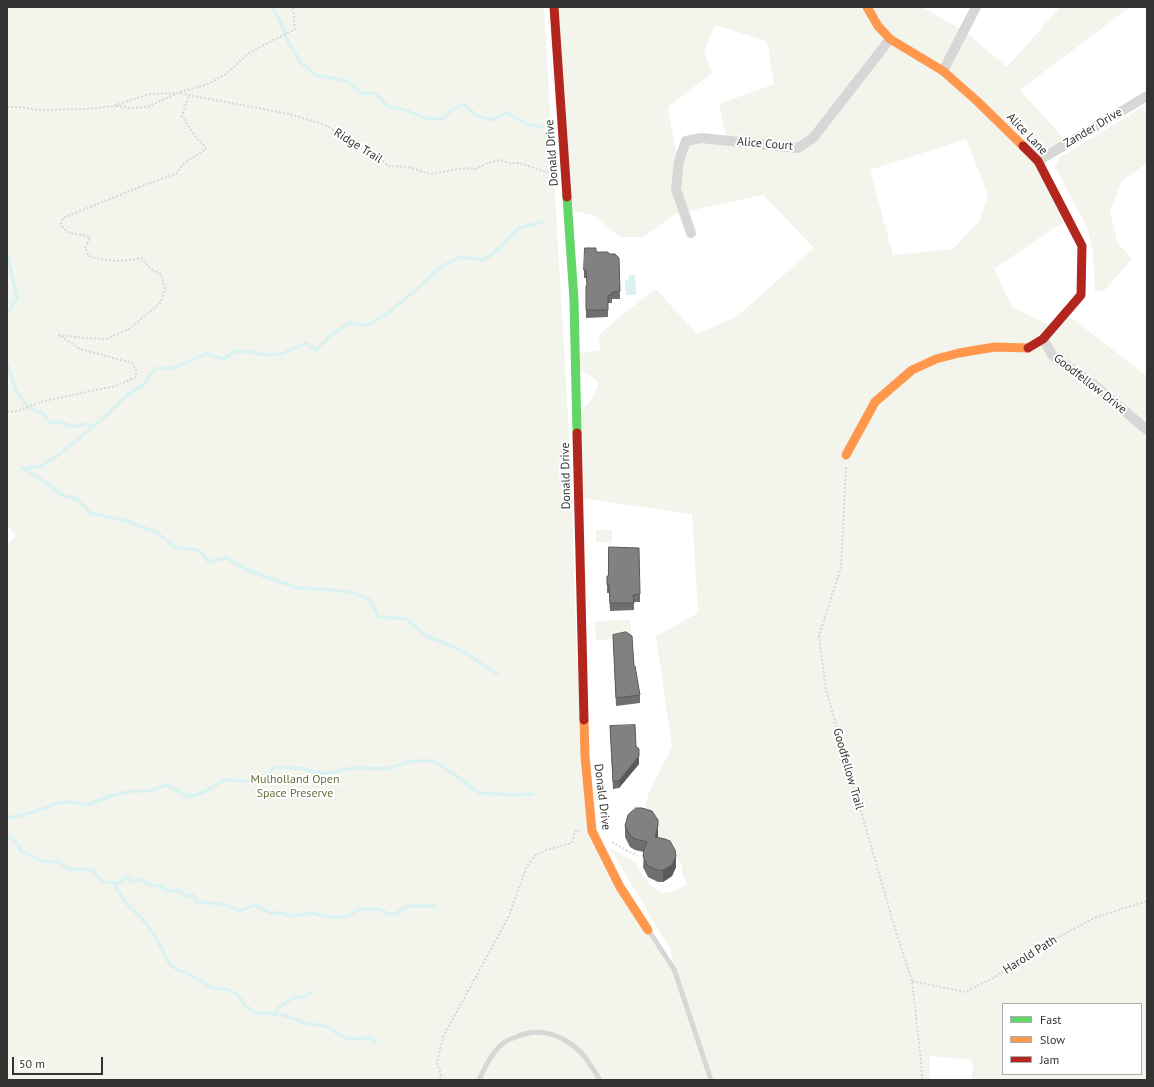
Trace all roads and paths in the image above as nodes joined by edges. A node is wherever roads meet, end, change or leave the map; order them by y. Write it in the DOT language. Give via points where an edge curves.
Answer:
graph roads {
  1 [pos="293,7"];
  2 [pos="554,7"];
  3 [pos="867,7"];
  4 [pos="976,7"];
  5 [pos="890,39"];
  6 [pos="943,71"];
  7 [pos="178,93"];
  8 [pos="189,95"];
  9 [pos="1147,96"];
  10 [pos="114,106"];
  11 [pos="7,107"];
  12 [pos="1038,160"];
  13 [pos="566,178"];
  14 [pos="691,233"];
  15 [pos="1042,339"];
  16 [pos="7,412"];
  17 [pos="1147,430"];
  18 [pos="846,455"];
  19 [pos="592,831"];
  20 [pos="611,842"];
  21 [pos="637,856"];
  22 [pos="1147,901"];
  23 [pos="648,930"];
  24 [pos="912,982"];
  25 [pos="440,1080"];
  26 [pos="479,1080"];
  27 [pos="600,1080"];
  28 [pos="711,1080"];
  29 [pos="922,1080"];
  1 -- 7 [label="path" via="295,29 249,53 226,74 206,85"];
  2 -- 13 [label="street, Donald Drive"];
  3 -- 5 [label="street, Alice Lane" via="878,26"];
  4 -- 6 [label="street"];
  5 -- 6 [label="street, Alice Lane"];
  5 -- 14 [label="street, Alice Court" via="813,138 798,148 701,138 686,141 679,161 676,190"];
  6 -- 12 [label="street, Alice Lane"];
  7 -- 8 [label="path, Ridge Trail"];
  7 -- 10 [label="path, Ridge Trail" via="149,94"];
  7 -- 10 [label="path, Ridge Trail" via="147,107"];
  8 -- 13 [label="path, Ridge Trail" via="289,114 325,125 378,156 388,166 410,167 430,174 465,168 475,169 499,160 519,163"];
  8 -- 16 [label="path" via="182,116 206,150 184,162 176,174 64,218 61,224 74,235 85,235 90,238 85,248 89,256 103,261 141,258 152,270 160,274 165,289 160,303 129,329 106,339 59,335 80,349 132,363 136,369 136,377 115,386 44,401"];
  9 -- 12 [label="street, Zander Drive"];
  10 -- 11 [label="path, Ridge Trail" via="55,110"];
  12 -- 15 [label="street, Alice Lane" via="1082,246 1081,295"];
  13 -- 19 [label="street, Donald Drive" via="574,300 585,756"];
  15 -- 17 [label="street, Goodfellow Drive" via="1053,356 1093,384"];
  15 -- 18 [label="street" via="1029,348 996,347 959,353 912,370 875,402"];
  18 -- 24 [label="path, Goodfellow Trail" via="841,567 819,636 826,690"];
  19 -- 23 [label="street, Donald Drive" via="620,887"];
  19 -- 25 [label="path" via="575,831 572,843 534,856 526,868 509,916 443,1037 437,1063"];
  20 -- 21 [label="path"];
  22 -- 24 [label="path, Harold Path" via="1094,918 965,992"];
  23 -- 28 [label="lane" via="674,969"];
  24 -- 29 [label="path, Goodfellow Trail"];
  26 -- 27 [label="lane" via="493,1054 505,1042 527,1032 547,1032 572,1045 588,1061"];
}
